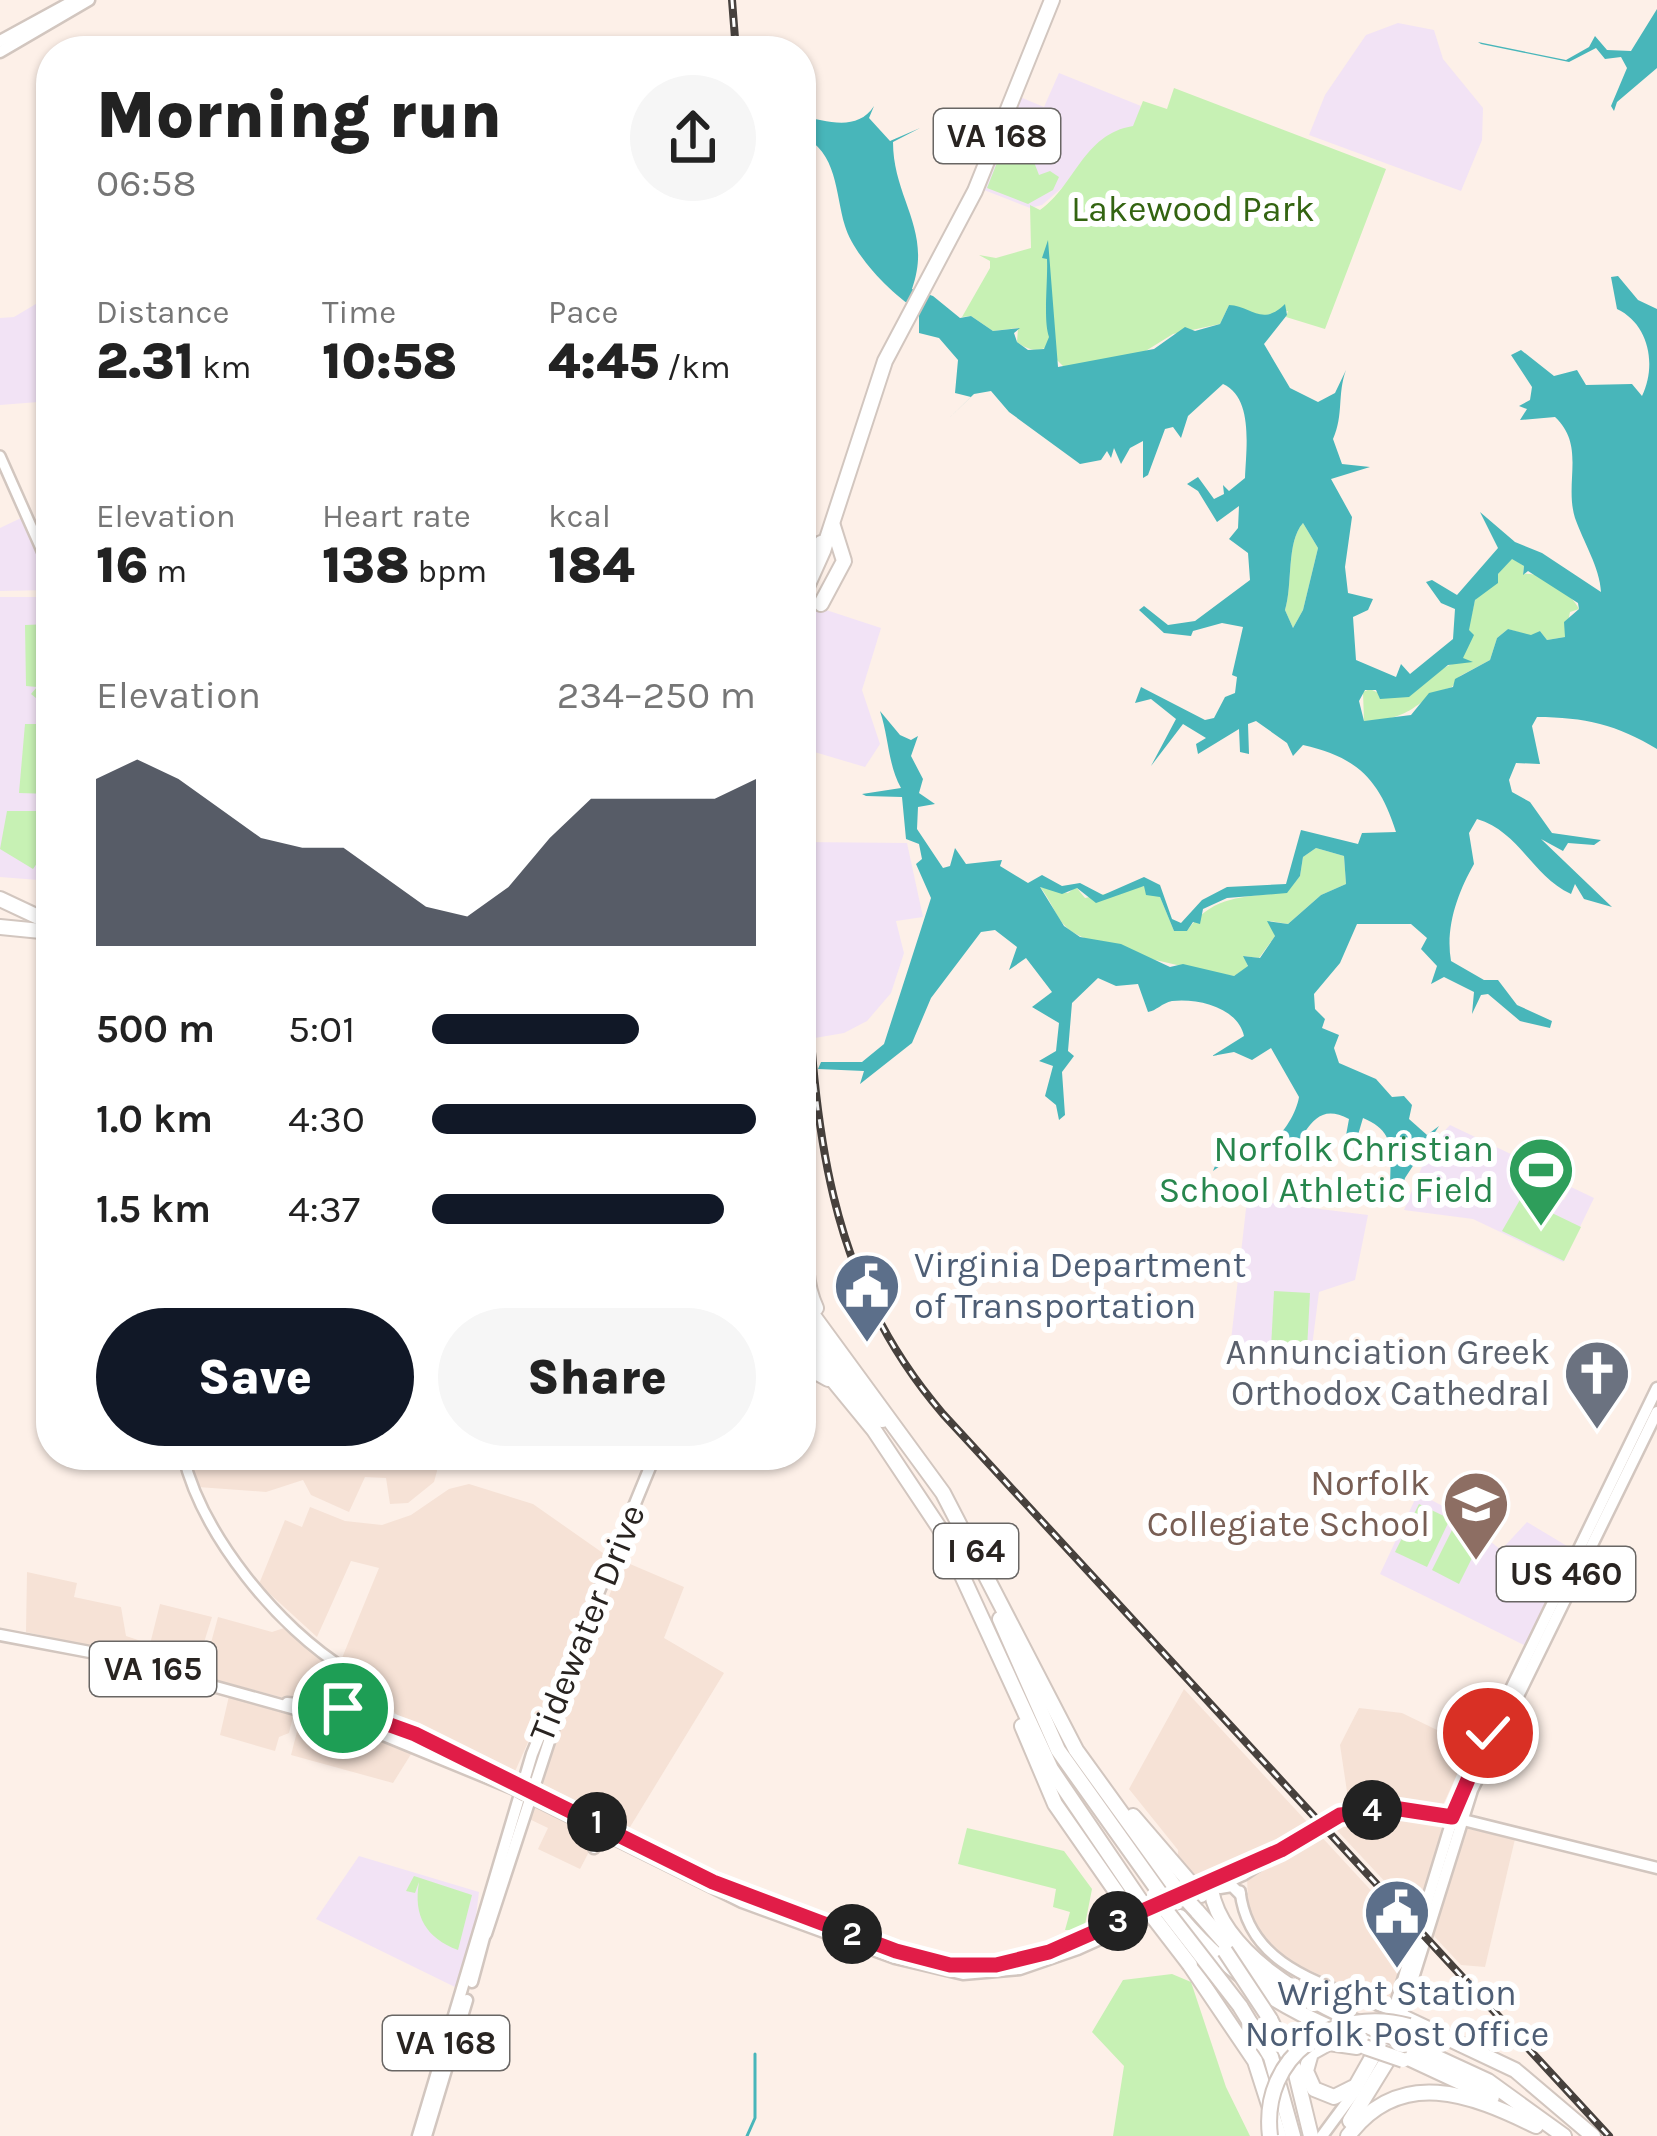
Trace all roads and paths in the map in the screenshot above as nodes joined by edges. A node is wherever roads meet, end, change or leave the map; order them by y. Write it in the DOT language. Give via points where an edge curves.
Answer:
graph roads {
  1 [pos="75,0"];
  2 [pos="89,0"];
  3 [pos="1052,0"];
  4 [pos="0,41"];
  5 [pos="0,52"];
  6 [pos="0,456"];
  7 [pos="831,522"];
  8 [pos="36,537"];
  9 [pos="821,543"];
  10 [pos="816,550"];
  11 [pos="816,556"];
  12 [pos="816,558"];
  13 [pos="843,564"];
  14 [pos="816,571"];
  15 [pos="820,604"];
  16 [pos="0,899"];
  17 [pos="36,920"];
  18 [pos="0,926"];
  19 [pos="36,928"];
  20 [pos="816,1305"];
  21 [pos="816,1319"];
  22 [pos="816,1338"];
  23 [pos="816,1359"];
  24 [pos="816,1373"];
  25 [pos="1657,1388"];
  26 [pos="1652,1414"];
  27 [pos="865,1417"];
  28 [pos="893,1420"];
  29 [pos="188,1470"];
  30 [pos="652,1470"];
  31 [pos="652,1470"];
  32 [pos="957,1559"];
  33 [pos="584,1630"];
  34 [pos="0,1635"];
  35 [pos="576,1659"];
  36 [pos="342,1668"];
  37 [pos="356,1681"];
  38 [pos="1044,1689"];
  39 [pos="352,1715"];
  40 [pos="378,1720"];
  41 [pos="523,1790"];
  42 [pos="1378,1794"];
  43 [pos="1396,1809"];
  44 [pos="1457,1818"];
  45 [pos="590,1826"];
  46 [pos="594,1848"];
  47 [pos="1657,1868"];
  48 [pos="1235,1874"];
  49 [pos="1202,1891"];
  50 [pos="1240,1894"];
  51 [pos="1155,1895"];
  52 [pos="1190,1913"];
  53 [pos="1138,1918"];
  54 [pos="478,1949"];
  55 [pos="1192,1959"];
  56 [pos="1231,2020"];
  57 [pos="1401,2022"];
  58 [pos="1383,2046"];
  59 [pos="1542,2131"];
  60 [pos="1319,2134"];
  61 [pos="422,2136"];
  62 [pos="1269,2136"];
  63 [pos="1279,2136"];
  64 [pos="1293,2136"];
  65 [pos="1345,2136"];
  66 [pos="1567,2136"];
  67 [pos="1591,2136"];
  1 -- 4 [label="main road"];
  2 -- 5 [label="main road"];
  3 -- 7 [label="highway, VA 168" via="975,191 880,372"];
  6 -- 8 [label="main road"];
  7 -- 9 [label="highway, VA 168"];
  7 -- 12 [label="highway, VA 168"];
  7 -- 13 [label="highway"];
  9 -- 10 [label="highway"];
  9 -- 11 [label="highway, VA 168"];
  13 -- 14 [label="highway" via="828,557"];
  13 -- 15 [label="highway"];
  16 -- 17 [label="highway"];
  18 -- 19 [label="highway"];
  20 -- 28 [label="highway"];
  21 -- 28 [label="highway, I 64"];
  22 -- 51 [label="highway" via="921,1474 1067,1766"];
  23 -- 27 [label="highway, I 64"];
  24 -- 27 [label="highway"];
  25 -- 26 [label="main road, US 460"];
  26 -- 44 [label="main road, US 460"];
  27 -- 32 [label="highway, I 64"];
  28 -- 38 [label="highway, I 64" via="970,1540"];
  29 -- 36 [label="main road" via="238,1569"];
  30 -- 33 [label="main road, Tidewater Drive / VA 168"];
  31 -- 35 [label="main road, Tidewater Drive / VA 168"];
  32 -- 51 [label="highway, I 64" via="1073,1807"];
  32 -- 53 [label="highway" via="1045,1784"];
  33 -- 41 [label="main road" via="563,1663"];
  33 -- 54 [label="main road, Tidewater Drive / VA 168" via="532,1754"];
  34 -- 39 [label="main road, VA 165"];
  35 -- 41 [label="main road"];
  35 -- 54 [label="main road, Tidewater Drive / VA 168" via="534,1761"];
  36 -- 37 [label="main road"];
  36 -- 39 [label="main road" via="357,1691"];
  37 -- 39 [label="main road" via="362,1697"];
  37 -- 40 [label="main road"];
  38 -- 49 [label="highway" via="1105,1783"];
  38 -- 51 [label="highway, I 64"];
  39 -- 40 [label="main road, VA 165"];
  39 -- 41 [label="main road, VA 165"];
  40 -- 41 [label="main road, VA 165"];
  41 -- 45 [label="main road, VA 165"];
  41 -- 53 [label="main road, VA 165" via="713,1882 937,1963 1025,1960"];
  41 -- 54 [label="main road"];
  42 -- 43 [label="main road"];
  43 -- 44 [label="main road, VA 165"];
  43 -- 48 [label="main road, VA 165" via="1340,1815"];
  44 -- 47 [label="main road, VA 165"];
  44 -- 57 [label="main road, US 460"];
  45 -- 46 [label="main road"];
  45 -- 53 [label="main road, VA 165" via="713,1890 937,1970 1020,1970"];
  48 -- 49 [label="main road, VA 165"];
  48 -- 50 [label="main road"];
  49 -- 50 [label="main road" via="1232,1886"];
  49 -- 53 [label="main road, VA 165"];
  49 -- 58 [label="highway" via="1266,1966"];
  50 -- 57 [label="main road" via="1246,1924 1269,1956"];
  51 -- 52 [label="highway, bridge"];
  51 -- 55 [label="highway, I 64, bridge"];
  51 -- 64 [label="highway, I 64, bridge" via="1253,2023"];
  52 -- 58 [label="highway" via="1259,1976"];
  52 -- 58 [label="highway" via="1219,1963 1252,1989"];
  52 -- 60 [label="highway, bridge" via="1270,2018"];
  54 -- 61 [label="main road, Tidewater Drive / VA 168"];
  55 -- 56 [label="highway, I 64"];
  55 -- 58 [label="highway" via="1264,2005"];
  56 -- 62 [label="highway" via="1254,2065"];
  56 -- 63 [label="highway, I 64" via="1264,2080"];
  57 -- 58 [label="highway, bridge"];
  57 -- 58 [label="highway, bridge"];
  57 -- 58 [label="main road, US 460"];
  57 -- 58 [label="highway" via="1347,2094 1326,2096 1311,2085 1306,2066 1317,2048 1336,2042"];
  57 -- 60 [label="main road, US 460"];
  57 -- 62 [label="highway, bridge" via="1361,2020 1304,2044 1275,2086"];
  57 -- 67 [label="highway" via="1547,2096"];
  58 -- 59 [label="highway"];
  58 -- 60 [label="main road, US 460"];
  58 -- 65 [label="highway"];
  58 -- 66 [label="highway" via="1464,2068"];
  59 -- 65 [label="highway" via="1473,2097 1418,2091 1372,2110"];
}
